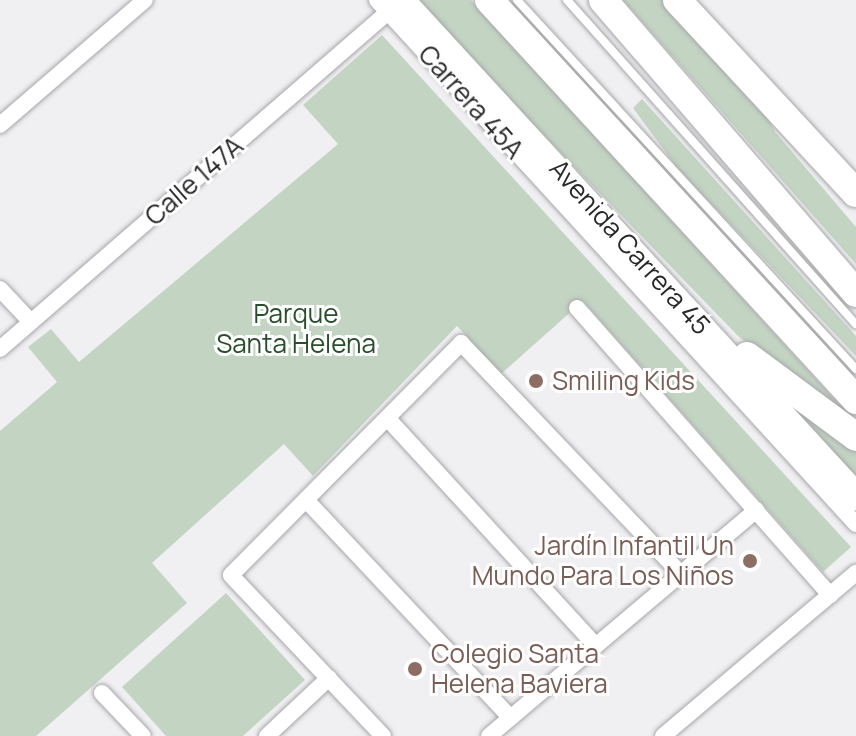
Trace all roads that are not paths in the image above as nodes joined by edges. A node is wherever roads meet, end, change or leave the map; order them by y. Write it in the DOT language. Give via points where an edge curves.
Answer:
graph roads {
  1 [pos="145,0"];
  2 [pos="489,0"];
  3 [pos="517,0"];
  4 [pos="567,0"];
  5 [pos="603,0"];
  6 [pos="677,0"];
  7 [pos="394,3"];
  8 [pos="0,125"];
  9 [pos="812,146"];
  10 [pos="856,193"];
  11 [pos="856,211"];
  12 [pos="0,289"];
  13 [pos="856,293"];
  14 [pos="577,308"];
  15 [pos="698,320"];
  16 [pos="31,322"];
  17 [pos="856,324"];
  18 [pos="0,349"];
  19 [pos="856,369"];
  20 [pos="856,400"];
  21 [pos="389,420"];
  22 [pos="856,437"];
  23 [pos="856,497"];
  24 [pos="308,502"];
  25 [pos="756,510"];
  26 [pos="856,524"];
  27 [pos="856,573"];
  28 [pos="681,574"];
  29 [pos="830,595"];
  30 [pos="596,646"];
  31 [pos="329,678"];
  32 [pos="102,693"];
  33 [pos="511,718"];
  34 [pos="143,736"];
  35 [pos="267,736"];
  36 [pos="383,736"];
  37 [pos="489,736"];
  38 [pos="663,736"];
  1 -- 8 [label="street"];
  2 -- 20 [label="highway"];
  3 -- 19 [label="lane"];
  4 -- 17 [label="lane"];
  5 -- 13 [label="highway"];
  6 -- 9 [label="highway"];
  7 -- 15 [label="highway, Avenida Carrera 45"];
  7 -- 16 [label="street, Calle 147A"];
  7 -- 26 [label="street, Carrera 45A"];
  9 -- 10 [label="highway"];
  9 -- 11 [label="highway"];
  12 -- 16 [label="street"];
  14 -- 25 [label="street"];
  15 -- 22 [label="highway"];
  15 -- 23 [label="highway, Avenida Carrera 45"];
  16 -- 18 [label="street, Calle 147A"];
  21 -- 24 [label="street"];
  21 -- 28 [label="street" via="461,343"];
  21 -- 30 [label="street"];
  24 -- 31 [label="street" via="231,575"];
  24 -- 33 [label="street"];
  25 -- 28 [label="street"];
  25 -- 29 [label="street"];
  27 -- 29 [label="street"];
  28 -- 30 [label="street"];
  29 -- 38 [label="street"];
  30 -- 33 [label="street"];
  31 -- 35 [label="street"];
  31 -- 36 [label="street"];
  32 -- 34 [label="street"];
  33 -- 37 [label="street"];
}
